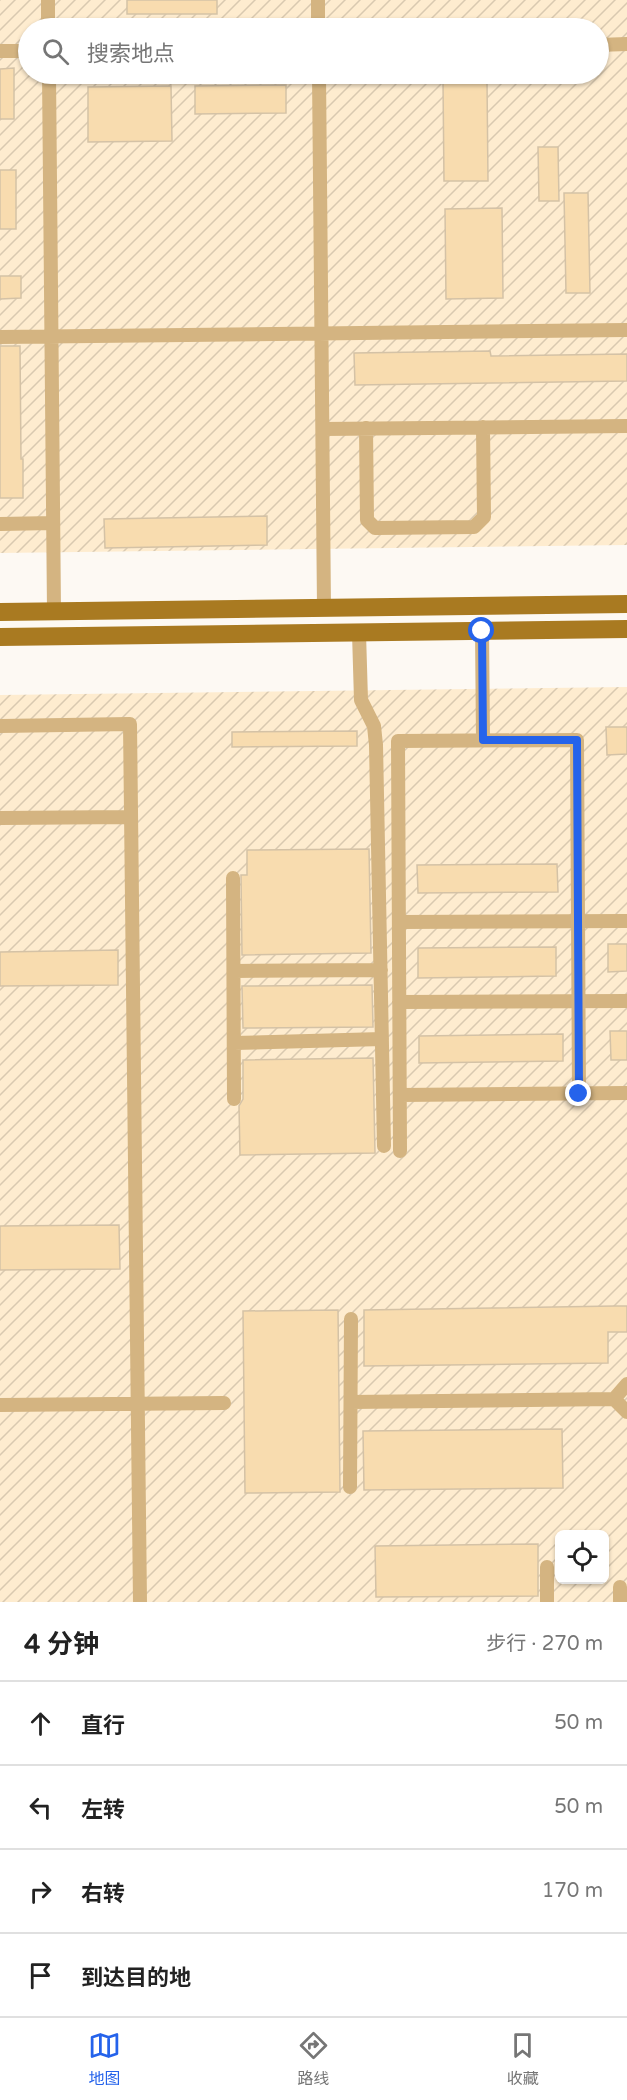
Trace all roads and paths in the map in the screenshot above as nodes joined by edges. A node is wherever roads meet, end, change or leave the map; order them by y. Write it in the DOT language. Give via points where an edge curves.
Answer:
graph roads {
  1 [pos="48,0"];
  2 [pos="318,0"];
  3 [pos="48,18"];
  4 [pos="318,18"];
  5 [pos="627,44"];
  6 [pos="609,45"];
  7 [pos="0,51"];
  8 [pos="18,51"];
  9 [pos="48,84"];
  10 [pos="319,84"];
  11 [pos="627,330"];
  12 [pos="321,333"];
  13 [pos="51,336"];
  14 [pos="0,337"];
  15 [pos="627,426"];
  16 [pos="483,427"];
  17 [pos="366,428"];
  18 [pos="322,429"];
  19 [pos="53,523"];
  20 [pos="0,524"];
  21 [pos="627,604"];
  22 [pos="324,608"];
  23 [pos="54,611"];
  24 [pos="0,612"];
  25 [pos="627,629"];
  26 [pos="482,631"];
  27 [pos="359,633"];
  28 [pos="0,637"];
  29 [pos="0,726"];
  30 [pos="483,740"];
  31 [pos="131,817"];
  32 [pos="0,818"];
  33 [pos="233,878"];
  34 [pos="578,921"];
  35 [pos="627,921"];
  36 [pos="399,922"];
  37 [pos="381,970"];
  38 [pos="234,971"];
  39 [pos="579,1001"];
  40 [pos="627,1001"];
  41 [pos="399,1002"];
  42 [pos="382,1039"];
  43 [pos="234,1043"];
  44 [pos="579,1094"];
  45 [pos="627,1094"];
  46 [pos="400,1095"];
  47 [pos="234,1099"];
  48 [pos="384,1146"];
  49 [pos="400,1151"];
  50 [pos="351,1319"];
  51 [pos="627,1384"];
  52 [pos="614,1399"];
  53 [pos="351,1402"];
  54 [pos="224,1403"];
  55 [pos="137,1404"];
  56 [pos="0,1405"];
  57 [pos="627,1412"];
  58 [pos="350,1487"];
  59 [pos="547,1567"];
  60 [pos="620,1587"];
  61 [pos="140,1602"];
  62 [pos="547,1602"];
  63 [pos="620,1602"];
  1 -- 3 [label="lane"];
  2 -- 4 [label="lane"];
  5 -- 6 [label="lane"];
  7 -- 8 [label="lane"];
  9 -- 13 [label="lane"];
  10 -- 12 [label="lane"];
  11 -- 12 [label="lane"];
  12 -- 13 [label="lane"];
  12 -- 18 [label="lane"];
  13 -- 14 [label="lane"];
  13 -- 19 [label="lane"];
  15 -- 16 [label="lane"];
  16 -- 17 [label="lane"];
  16 -- 17 [label="lane" via="484,517 474,527 375,528 367,520"];
  17 -- 18 [label="lane"];
  18 -- 22 [label="lane"];
  19 -- 20 [label="lane"];
  19 -- 23 [label="lane"];
  21 -- 22 [label="main road"];
  22 -- 23 [label="main road"];
  23 -- 24 [label="main road"];
  25 -- 26 [label="main road"];
  26 -- 27 [label="main road"];
  26 -- 30 [label="lane"];
  27 -- 28 [label="main road"];
  27 -- 37 [label="lane" via="361,700 374,726 376,745"];
  29 -- 31 [label="lane" via="130,724"];
  30 -- 34 [label="lane" via="577,740"];
  30 -- 36 [label="lane" via="398,741"];
  31 -- 32 [label="lane"];
  31 -- 55 [label="lane"];
  33 -- 38 [label="lane"];
  34 -- 35 [label="lane"];
  34 -- 36 [label="lane"];
  34 -- 39 [label="lane"];
  36 -- 41 [label="lane"];
  37 -- 38 [label="lane"];
  37 -- 42 [label="lane"];
  38 -- 43 [label="lane"];
  39 -- 40 [label="lane"];
  39 -- 41 [label="lane"];
  39 -- 44 [label="lane"];
  41 -- 46 [label="lane"];
  42 -- 43 [label="lane"];
  42 -- 48 [label="lane"];
  43 -- 47 [label="lane"];
  44 -- 45 [label="lane"];
  44 -- 46 [label="lane"];
  46 -- 49 [label="lane"];
  50 -- 53 [label="lane"];
  51 -- 52 [label="lane"];
  52 -- 53 [label="lane"];
  52 -- 57 [label="lane"];
  53 -- 58 [label="lane"];
  54 -- 55 [label="lane"];
  55 -- 56 [label="lane"];
  55 -- 61 [label="lane"];
  59 -- 62 [label="lane"];
  60 -- 63 [label="lane"];
}
